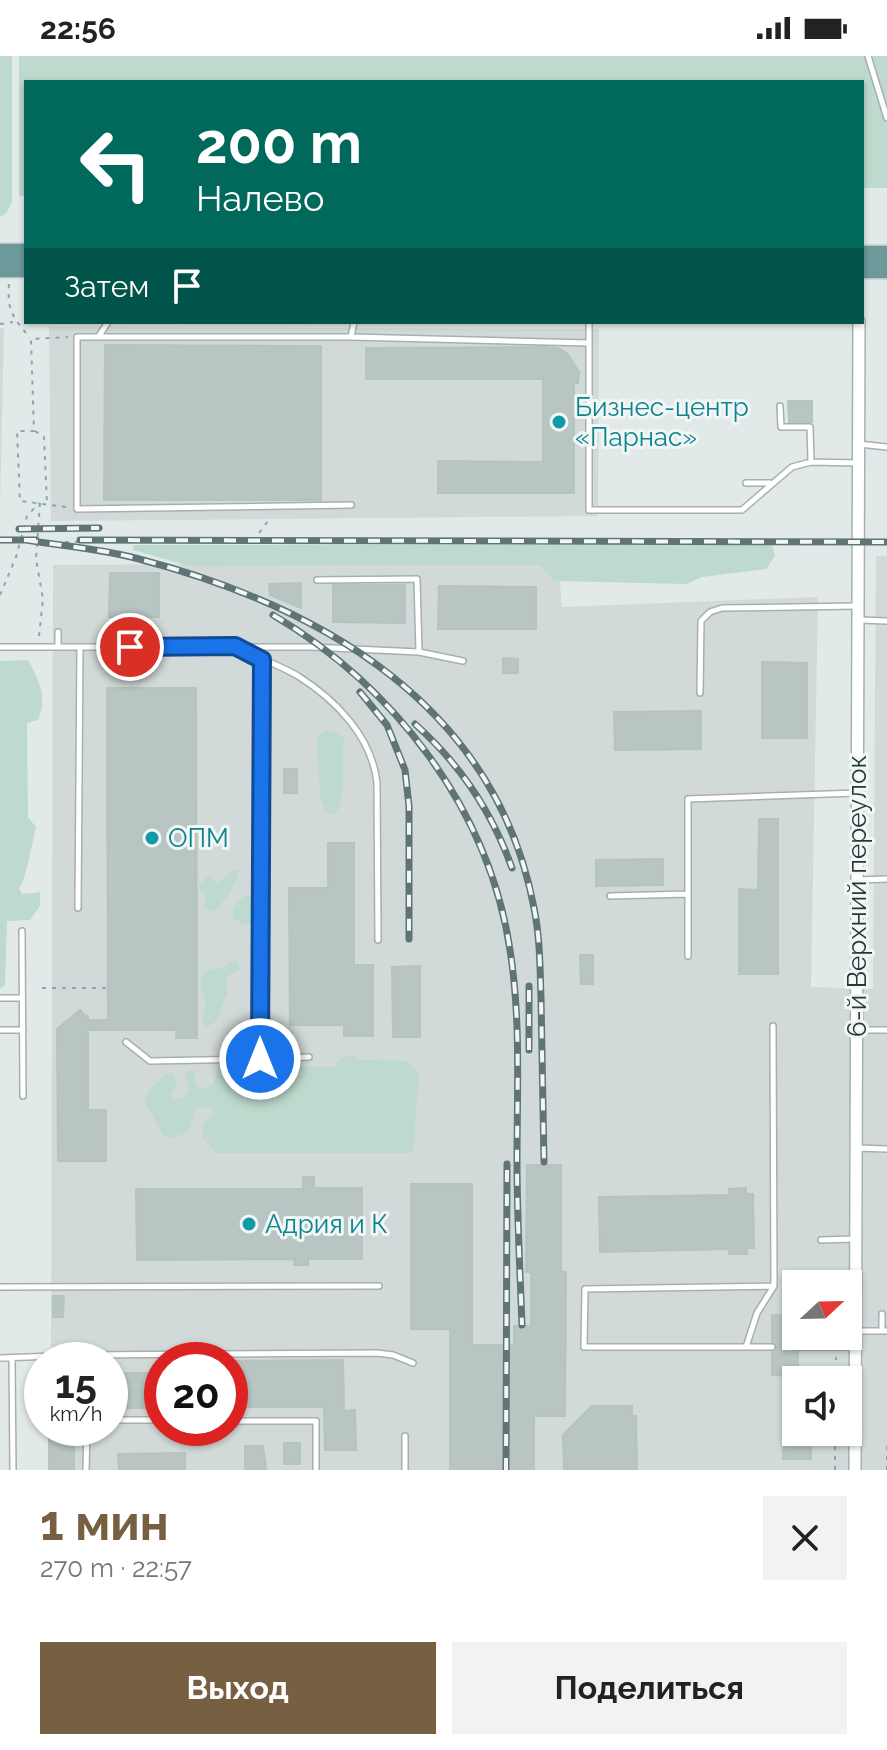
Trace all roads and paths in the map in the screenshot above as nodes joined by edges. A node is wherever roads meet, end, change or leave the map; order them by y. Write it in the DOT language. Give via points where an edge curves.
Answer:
graph roads {
  1 [pos="868,56"];
  2 [pos="887,118"];
  3 [pos="0,253"];
  4 [pos="24,253"];
  5 [pos="864,255"];
  6 [pos="887,255"];
  7 [pos="864,269"];
  8 [pos="887,269"];
  9 [pos="5,273"];
  10 [pos="14,322"];
  11 [pos="0,324"];
  12 [pos="107,324"];
  13 [pos="354,324"];
  14 [pos="589,324"];
  15 [pos="859,324"];
  16 [pos="77,337"];
  17 [pos="98,337"];
  18 [pos="351,337"];
  19 [pos="31,339"];
  20 [pos="589,343"];
  21 [pos="780,406"];
  22 [pos="34,431"];
  23 [pos="858,444"];
  24 [pos="887,447"];
  25 [pos="811,462"];
  26 [pos="858,463"];
  27 [pos="746,483"];
  28 [pos="771,483"];
  29 [pos="40,502"];
  30 [pos="47,504"];
  31 [pos="351,505"];
  32 [pos="273,506"];
  33 [pos="77,509"];
  34 [pos="55,542"];
  35 [pos="252,542"];
  36 [pos="837,542"];
  37 [pos="317,580"];
  38 [pos="0,595"];
  39 [pos="858,606"];
  40 [pos="858,620"];
  41 [pos="887,621"];
  42 [pos="58,632"];
  43 [pos="235,646"];
  44 [pos="0,647"];
  45 [pos="39,647"];
  46 [pos="58,647"];
  47 [pos="80,647"];
  48 [pos="419,652"];
  49 [pos="262,660"];
  50 [pos="463,661"];
  51 [pos="700,693"];
  52 [pos="857,793"];
  53 [pos="887,879"];
  54 [pos="857,880"];
  55 [pos="688,894"];
  56 [pos="610,896"];
  57 [pos="78,908"];
  58 [pos="22,931"];
  59 [pos="378,940"];
  60 [pos="688,956"];
  61 [pos="42,988"];
  62 [pos="108,988"];
  63 [pos="0,998"];
  64 [pos="22,998"];
  65 [pos="773,1026"];
  66 [pos="0,1030"];
  67 [pos="23,1030"];
  68 [pos="856,1030"];
  69 [pos="887,1030"];
  70 [pos="126,1042"];
  71 [pos="309,1057"];
  72 [pos="260,1059"];
  73 [pos="23,1096"];
  74 [pos="856,1148"];
  75 [pos="885,1149"];
  76 [pos="882,1158"];
  77 [pos="856,1239"];
  78 [pos="821,1240"];
  79 [pos="856,1270"];
  80 [pos="379,1286"];
  81 [pos="774,1286"];
  82 [pos="0,1287"];
  83 [pos="882,1314"];
  84 [pos="862,1331"];
  85 [pos="884,1331"];
  86 [pos="746,1347"];
  87 [pos="772,1347"];
  88 [pos="855,1350"];
  89 [pos="0,1358"];
  90 [pos="12,1358"];
  91 [pos="413,1363"];
  92 [pos="248,1421"];
  93 [pos="405,1436"];
  94 [pos="887,1441"];
  95 [pos="87,1446"];
  96 [pos="835,1446"];
  97 [pos="13,1470"];
  98 [pos="86,1470"];
  99 [pos="316,1470"];
  100 [pos="405,1470"];
  101 [pos="835,1470"];
  102 [pos="855,1470"];
  103 [pos="887,1470"];
  1 -- 2 [label="lane"];
  3 -- 4 [label="main road"];
  5 -- 6 [label="main road"];
  7 -- 8 [label="main road"];
  9 -- 10 [label="path"];
  10 -- 11 [label="path"];
  10 -- 19 [label="path"];
  12 -- 17 [label="lane"];
  13 -- 18 [label="lane"];
  14 -- 20 [label="lane"];
  15 -- 23 [label="street, 6-й Верхний переулок"];
  16 -- 17 [label="lane"];
  16 -- 19 [label="path"];
  16 -- 33 [label="lane"];
  17 -- 18 [label="lane"];
  18 -- 20 [label="lane"];
  19 -- 22 [label="path"];
  20 -- 28 [label="lane" via="589,510 742,510"];
  21 -- 25 [label="lane" via="781,427 810,427"];
  22 -- 29 [label="path" via="17,431 20,501"];
  22 -- 30 [label="path" via="44,437"];
  23 -- 24 [label="lane"];
  23 -- 26 [label="street, 6-й Верхний переулок"];
  25 -- 26 [label="lane"];
  25 -- 28 [label="lane" via="792,467"];
  26 -- 39 [label="street, 6-й Верхний переулок"];
  27 -- 28 [label="lane"];
  29 -- 30 [label="path"];
  29 -- 38 [label="path" via="27,516"];
  29 -- 45 [label="path"];
  30 -- 33 [label="path"];
  31 -- 32 [label="lane"];
  32 -- 33 [label="lane"];
  32 -- 35 [label="path" via="273,514"];
  34 -- 35 [label="path"];
  35 -- 36 [label="path"];
  37 -- 48 [label="lane" via="417,579"];
  39 -- 40 [label="street, 6-й Верхний переулок"];
  39 -- 51 [label="lane" via="710,612 701,621"];
  40 -- 41 [label="lane"];
  40 -- 52 [label="street, 6-й Верхний переулок"];
  42 -- 46 [label="lane"];
  43 -- 47 [label="lane"];
  43 -- 48 [label="lane"];
  43 -- 49 [label="lane"];
  44 -- 45 [label="lane"];
  45 -- 46 [label="lane"];
  46 -- 47 [label="lane"];
  47 -- 57 [label="lane"];
  48 -- 50 [label="lane"];
  49 -- 59 [label="lane" via="318,690 354,726 372,755 377,783"];
  49 -- 72 [label="lane"];
  52 -- 54 [label="street, 6-й Верхний переулок"];
  52 -- 55 [label="lane" via="688,799"];
  53 -- 54 [label="lane"];
  54 -- 68 [label="street, 6-й Верхний переулок"];
  55 -- 56 [label="lane"];
  55 -- 60 [label="lane"];
  58 -- 64 [label="lane"];
  61 -- 62 [label="path"];
  63 -- 64 [label="lane"];
  64 -- 67 [label="lane"];
  65 -- 81 [label="lane"];
  66 -- 67 [label="lane"];
  67 -- 73 [label="lane"];
  68 -- 69 [label="lane"];
  68 -- 74 [label="street, 6-й Верхний переулок"];
  70 -- 72 [label="lane" via="150,1061"];
  71 -- 72 [label="lane"];
  74 -- 75 [label="lane"];
  74 -- 77 [label="street, 6-й Верхний переулок"];
  75 -- 76 [label="lane"];
  77 -- 78 [label="lane"];
  77 -- 79 [label="street, 6-й Верхний переулок"];
  80 -- 82 [label="lane"];
  81 -- 86 [label="lane" via="757,1313"];
  81 -- 86 [label="lane" via="585,1289 584,1347"];
  83 -- 85 [label="lane"];
  84 -- 85 [label="lane"];
  86 -- 87 [label="lane"];
  88 -- 102 [label="street, 6-й Верхний переулок"];
  89 -- 90 [label="lane"];
  90 -- 91 [label="lane" via="377,1353"];
  90 -- 97 [label="lane"];
  92 -- 99 [label="lane" via="316,1421"];
  93 -- 100 [label="lane"];
  94 -- 103 [label="path"];
  95 -- 98 [label="lane"];
  96 -- 101 [label="path"];
}
